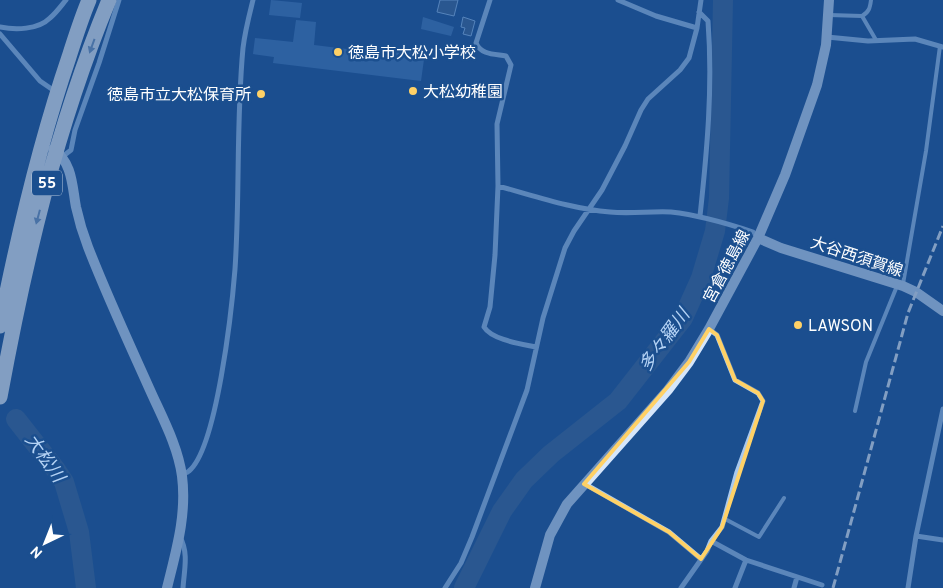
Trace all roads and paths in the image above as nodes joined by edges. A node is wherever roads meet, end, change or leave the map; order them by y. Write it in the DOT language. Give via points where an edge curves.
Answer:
graph roads {
  1 [pos="66,0"];
  2 [pos="89,0"];
  3 [pos="109,0"];
  4 [pos="119,0"];
  5 [pos="253,0"];
  6 [pos="490,0"];
  7 [pos="618,0"];
  8 [pos="700,0"];
  9 [pos="829,0"];
  10 [pos="871,0"];
  11 [pos="699,12"];
  12 [pos="828,14"];
  13 [pos="862,16"];
  14 [pos="0,27"];
  15 [pos="696,28"];
  16 [pos="0,34"];
  17 [pos="827,37"];
  18 [pos="876,40"];
  19 [pos="942,46"];
  20 [pos="56,93"];
  21 [pos="42,142"];
  22 [pos="59,153"];
  23 [pos="498,186"];
  24 [pos="589,209"];
  25 [pos="703,217"];
  26 [pos="758,238"];
  27 [pos="900,285"];
  28 [pos="943,311"];
  29 [pos="0,326"];
  30 [pos="709,329"];
  31 [pos="536,347"];
  32 [pos="0,397"];
  33 [pos="943,409"];
  34 [pos="855,411"];
  35 [pos="182,474"];
  36 [pos="584,484"];
  37 [pos="784,498"];
  38 [pos="725,518"];
  39 [pos="916,536"];
  40 [pos="180,537"];
  41 [pos="943,540"];
  42 [pos="711,541"];
  43 [pos="701,559"];
  44 [pos="746,560"];
  45 [pos="797,577"];
  46 [pos="822,585"];
  47 [pos="167,588"];
  48 [pos="182,588"];
  49 [pos="445,588"];
  50 [pos="535,588"];
  51 [pos="681,588"];
  52 [pos="735,588"];
  53 [pos="794,588"];
  54 [pos="908,588"];
  1 -- 14 [label="street" via="44,23 23,28"];
  2 -- 20 [label="highway, 55"];
  3 -- 22 [label="highway, 55, one-way"];
  4 -- 22 [label="street" via="71,150"];
  5 -- 35 [label="street" via="243,48 235,270 224,359 206,441 189,471"];
  6 -- 23 [label="street" via="476,43 483,52 506,56 511,65 497,124"];
  7 -- 15 [label="street"];
  8 -- 11 [label="street"];
  9 -- 12 [label="main road, 宮倉徳島線"];
  10 -- 13 [label="lane" via="867,14"];
  11 -- 15 [label="street"];
  11 -- 25 [label="street" via="708,22 711,53"];
  12 -- 13 [label="lane"];
  12 -- 17 [label="main road, 宮倉徳島線"];
  13 -- 18 [label="lane"];
  15 -- 24 [label="street" via="689,58 648,99"];
  16 -- 20 [label="street" via="40,81"];
  17 -- 18 [label="street"];
  17 -- 26 [label="main road, 宮倉徳島線" via="814,94"];
  18 -- 19 [label="street" via="915,40"];
  19 -- 27 [label="lane"];
  20 -- 21 [label="highway, 55"];
  21 -- 22 [label="main road"];
  21 -- 29 [label="highway, 55"];
  22 -- 32 [label="highway, 55, one-way" via="30,247"];
  22 -- 35 [label="main road" via="71,174 84,235 172,441"];
  23 -- 24 [label="street"];
  23 -- 31 [label="street" via="492,288 484,327 492,335"];
  24 -- 25 [label="street" via="671,212"];
  24 -- 31 [label="street" via="565,248"];
  25 -- 26 [label="street" via="753,232"];
  26 -- 27 [label="main road, 大谷西須賀線"];
  26 -- 30 [label="main road, 宮倉徳島線"];
  27 -- 28 [label="main road, 大谷西須賀線"];
  27 -- 34 [label="lane" via="866,362"];
  30 -- 36 [label="main road, 宮倉徳島線" via="668,390"];
  30 -- 38 [label="street" via="717,335 735,380 758,393 763,402 737,472"];
  31 -- 49 [label="street" via="527,390 507,444 461,563"];
  33 -- 39 [label="street"];
  35 -- 40 [label="main road" via="184,507"];
  36 -- 43 [label="street" via="669,532"];
  36 -- 50 [label="main road, 宮倉徳島線" via="567,504 550,535"];
  37 -- 38 [label="lane" via="759,537"];
  38 -- 42 [label="street"];
  39 -- 41 [label="street"];
  39 -- 54 [label="street"];
  40 -- 47 [label="main road"];
  40 -- 48 [label="street" via="186,556"];
  42 -- 43 [label="street"];
  42 -- 44 [label="street"];
  43 -- 51 [label="street"];
  44 -- 45 [label="street"];
  44 -- 52 [label="street"];
  45 -- 46 [label="street"];
  45 -- 53 [label="street"];
}
